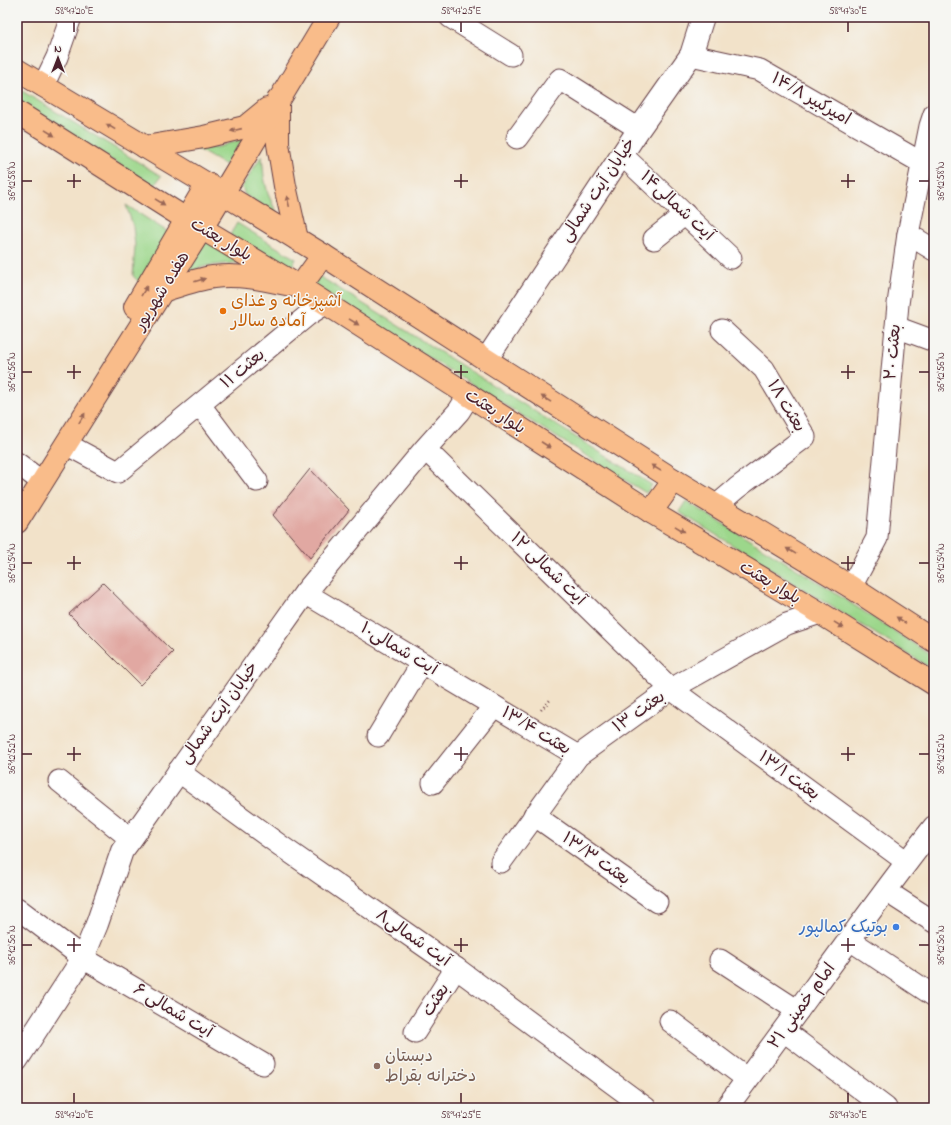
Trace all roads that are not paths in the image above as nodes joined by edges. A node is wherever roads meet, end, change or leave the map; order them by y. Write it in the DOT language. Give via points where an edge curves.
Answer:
graph roads {
  1 [pos="71,17"];
  2 [pos="329,17"];
  3 [pos="450,17"];
  4 [pos="703,17"];
  5 [pos="511,55"];
  6 [pos="691,55"];
  7 [pos="17,70"];
  8 [pos="43,86"];
  9 [pos="278,100"];
  10 [pos="934,114"];
  11 [pos="18,116"];
  12 [pos="639,130"];
  13 [pos="517,138"];
  14 [pos="145,147"];
  15 [pos="622,155"];
  16 [pos="922,163"];
  17 [pos="215,189"];
  18 [pos="685,214"];
  19 [pos="194,223"];
  20 [pos="908,234"];
  21 [pos="654,239"];
  22 [pos="297,240"];
  23 [pos="934,250"];
  24 [pos="323,255"];
  25 [pos="731,258"];
  26 [pos="300,287"];
  27 [pos="162,291"];
  28 [pos="325,304"];
  29 [pos="896,327"];
  30 [pos="722,330"];
  31 [pos="934,341"];
  32 [pos="486,360"];
  33 [pos="116,365"];
  34 [pos="469,395"];
  35 [pos="200,405"];
  36 [pos="66,444"];
  37 [pos="425,449"];
  38 [pos="17,463"];
  39 [pos="674,480"];
  40 [pos="258,481"];
  41 [pos="42,482"];
  42 [pos="717,506"];
  43 [pos="651,512"];
  44 [pos="17,522"];
  45 [pos="851,587"];
  46 [pos="305,593"];
  47 [pos="820,613"];
  48 [pos="934,641"];
  49 [pos="422,663"];
  50 [pos="934,684"];
  51 [pos="671,689"];
  52 [pos="494,706"];
  53 [pos="378,736"];
  54 [pos="578,756"];
  55 [pos="178,771"];
  56 [pos="60,782"];
  57 [pos="433,783"];
  58 [pos="534,816"];
  59 [pos="934,827"];
  60 [pos="131,838"];
  61 [pos="501,862"];
  62 [pos="907,862"];
  63 [pos="886,891"];
  64 [pos="657,902"];
  65 [pos="17,908"];
  66 [pos="934,922"];
  67 [pos="850,940"];
  68 [pos="83,958"];
  69 [pos="720,960"];
  70 [pos="456,968"];
  71 [pos="934,996"];
  72 [pos="798,1011"];
  73 [pos="670,1021"];
  74 [pos="784,1031"];
  75 [pos="415,1032"];
  76 [pos="17,1060"];
  77 [pos="263,1064"];
  78 [pos="747,1079"];
  79 [pos="646,1108"];
  80 [pos="726,1108"];
  81 [pos="886,1108"];
  1 -- 8 [label="street" via="57,57"];
  2 -- 9 [label="main road"];
  3 -- 5 [label="street"];
  4 -- 6 [label="street, خیابان آیت شمالی"];
  6 -- 12 [label="street, خیابان آیت شمالی"];
  6 -- 16 [label="street, امیرکبیر ۱۴/۸" via="760,70"];
  7 -- 8 [label="main road"];
  14 -- 8 [label="main road, one-way"];
  9 -- 14 [label="main road, one-way" via="245,127"];
  9 -- 17 [label="main road"];
  22 -- 9 [label="main road, one-way" via="278,144"];
  10 -- 16 [label="street, بعثت ۲۰"];
  11 -- 19 [label="main road, بلوار بعثت, one-way"];
  12 -- 13 [label="street" via="560,79"];
  12 -- 15 [label="street, خیابان آیت شمالی"];
  14 -- 17 [label="main road"];
  15 -- 18 [label="street, آیت شمالی۱۴"];
  15 -- 32 [label="street, خیابان آیت شمالی"];
  16 -- 20 [label="street, بعثت ۲۰"];
  17 -- 19 [label="main road"];
  17 -- 22 [label="main road"];
  18 -- 21 [label="street"];
  18 -- 25 [label="street, آیت شمالی۱۴"];
  19 -- 26 [label="main road, بلوار بعثت"];
  19 -- 27 [label="main road, هفده شهریور"];
  33 -- 19 [label="main road, one-way" via="117,338 173,240"];
  20 -- 23 [label="street"];
  20 -- 29 [label="street, بعثت ۲۰"];
  22 -- 24 [label="main road"];
  24 -- 26 [label="main road"];
  24 -- 32 [label="main road"];
  27 -- 26 [label="main road, one-way" via="212,277 229,276 262,279"];
  26 -- 28 [label="main road, بلوار بعثت"];
  27 -- 33 [label="main road, هفده شهریور"];
  28 -- 34 [label="main road, بلوار بعثت, one-way"];
  28 -- 35 [label="street, بعثت ۱۱" via="308,315"];
  29 -- 31 [label="street"];
  29 -- 45 [label="street, بعثت ۲۰" via="877,538"];
  30 -- 42 [label="street, بعثت ۱۸" via="764,369 805,437 736,488"];
  39 -- 32 [label="main road, one-way"];
  36 -- 33 [label="main road, هفده شهریور, one-way"];
  34 -- 37 [label="street, خیابان آیت شمالی" via="459,411"];
  34 -- 43 [label="main road, بلوار بعثت, one-way"];
  35 -- 36 [label="street, بعثت ۱۱" via="118,472"];
  35 -- 40 [label="street"];
  36 -- 41 [label="main road, هفده شهریور"];
  37 -- 46 [label="street, خیابان آیت شمالی"];
  37 -- 51 [label="street, آیت شمالی ۱۲"];
  38 -- 41 [label="street"];
  39 -- 42 [label="main road"];
  39 -- 43 [label="main road"];
  41 -- 44 [label="main road, هفده شهریور"];
  45 -- 42 [label="main road, one-way"];
  43 -- 47 [label="main road, بلوار بعثت, one-way"];
  48 -- 45 [label="main road, one-way"];
  46 -- 49 [label="street, آیت شمالی۱۰"];
  46 -- 55 [label="street, خیابان آیت شمالی"];
  47 -- 50 [label="main road, بلوار بعثت, one-way"];
  47 -- 51 [label="street, بعثت ۱۳" via="788,624"];
  49 -- 52 [label="street, آیت شمالی۱۰"];
  49 -- 53 [label="street"];
  51 -- 54 [label="street, بعثت ۱۳"];
  51 -- 62 [label="street, بعثت ۱۳/۱"];
  52 -- 54 [label="street, بعثت ۱۳/۴"];
  52 -- 57 [label="street"];
  54 -- 58 [label="street, بعثت ۱۳"];
  55 -- 60 [label="street, خیابان آیت شمالی"];
  55 -- 70 [label="street, آیت شمالی۸"];
  56 -- 60 [label="street"];
  58 -- 61 [label="street, بعثت ۱۳"];
  58 -- 64 [label="street, بعثت ۱۳/۳"];
  59 -- 62 [label="street, امام خمینی ۲۱"];
  60 -- 68 [label="street, خیابان آیت شمالی" via="122,851"];
  62 -- 63 [label="street, امام خمینی ۲۱"];
  63 -- 66 [label="street"];
  63 -- 67 [label="street, امام خمینی ۲۱"];
  65 -- 68 [label="street, آیت شمالی ۶"];
  67 -- 71 [label="street"];
  67 -- 72 [label="street, امام خمینی ۲۱"];
  68 -- 76 [label="street, خیابان آیت شمالی"];
  68 -- 77 [label="street, آیت شمالی ۶"];
  69 -- 72 [label="street"];
  70 -- 75 [label="street, بعثت"];
  70 -- 79 [label="street, آیت شمالی۸"];
  72 -- 74 [label="street, امام خمینی ۲۱"];
  73 -- 78 [label="street"];
  74 -- 78 [label="street, امام خمینی ۲۱"];
  74 -- 81 [label="street"];
  78 -- 80 [label="street, امام خمینی ۲۱"];
}
